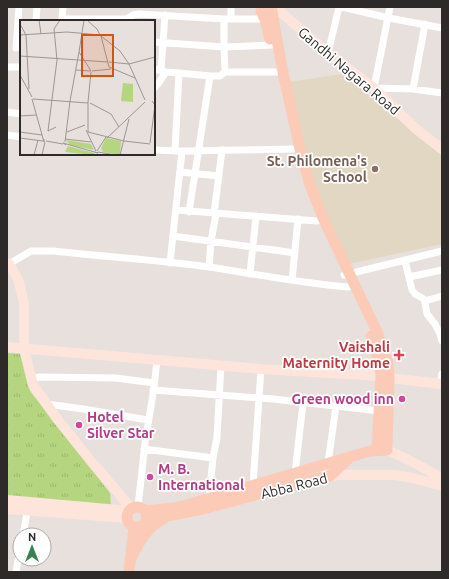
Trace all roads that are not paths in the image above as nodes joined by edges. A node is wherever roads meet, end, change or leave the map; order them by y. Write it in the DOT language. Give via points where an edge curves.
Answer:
graph roads {
  1 [pos="19,7"];
  2 [pos="36,7"];
  3 [pos="63,7"];
  4 [pos="231,7"];
  5 [pos="339,7"];
  6 [pos="342,7"];
  7 [pos="390,7"];
  8 [pos="267,10"];
  9 [pos="165,15"];
  10 [pos="389,18"];
  11 [pos="130,19"];
  12 [pos="228,19"];
  13 [pos="36,20"];
  14 [pos="62,20"];
  15 [pos="82,20"];
  16 [pos="425,24"];
  17 [pos="442,28"];
  18 [pos="155,42"];
  19 [pos="163,43"];
  20 [pos="272,45"];
  21 [pos="224,47"];
  22 [pos="16,48"];
  23 [pos="328,53"];
  24 [pos="7,67"];
  25 [pos="20,67"];
  26 [pos="160,71"];
  27 [pos="225,72"];
  28 [pos="277,72"];
  29 [pos="179,73"];
  30 [pos="210,76"];
  31 [pos="155,87"];
  32 [pos="374,88"];
  33 [pos="413,89"];
  34 [pos="442,93"];
  35 [pos="7,112"];
  36 [pos="20,114"];
  37 [pos="7,135"];
  38 [pos="20,137"];
  39 [pos="442,148"];
  40 [pos="294,149"];
  41 [pos="155,150"];
  42 [pos="199,150"];
  43 [pos="222,150"];
  44 [pos="179,151"];
  45 [pos="180,172"];
  46 [pos="195,173"];
  47 [pos="219,176"];
  48 [pos="176,210"];
  49 [pos="189,212"];
  50 [pos="215,214"];
  51 [pos="256,216"];
  52 [pos="298,219"];
  53 [pos="317,221"];
  54 [pos="173,236"];
  55 [pos="211,241"];
  56 [pos="253,247"];
  57 [pos="442,251"];
  58 [pos="295,253"];
  59 [pos="405,261"];
  60 [pos="8,263"];
  61 [pos="170,263"];
  62 [pos="209,267"];
  63 [pos="442,270"];
  64 [pos="250,274"];
  65 [pos="347,275"];
  66 [pos="409,277"];
  67 [pos="292,280"];
  68 [pos="348,287"];
  69 [pos="442,296"];
  70 [pos="425,301"];
  71 [pos="442,341"];
  72 [pos="7,347"];
  73 [pos="24,349"];
  74 [pos="156,360"];
  75 [pos="221,366"];
  76 [pos="261,369"];
  77 [pos="385,377"];
  78 [pos="32,379"];
  79 [pos="441,381"];
  80 [pos="154,387"];
  81 [pos="219,395"];
  82 [pos="259,398"];
  83 [pos="303,403"];
  84 [pos="47,404"];
  85 [pos="336,406"];
  86 [pos="380,411"];
  87 [pos="148,420"];
  88 [pos="144,449"];
  89 [pos="382,450"];
  90 [pos="350,457"];
  91 [pos="213,458"];
  92 [pos="328,463"];
  93 [pos="296,473"];
  94 [pos="330,476"];
  95 [pos="442,480"];
  96 [pos="253,485"];
  97 [pos="442,486"];
  98 [pos="209,498"];
  99 [pos="7,500"];
  100 [pos="28,506"];
  101 [pos="7,509"];
  102 [pos="136,515"];
  103 [pos="174,515"];
  104 [pos="24,527"];
  105 [pos="130,560"];
  106 [pos="129,572"];
  1 -- 22 [label="street"];
  2 -- 13 [label="street"];
  3 -- 14 [label="street"];
  4 -- 12 [label="street"];
  5 -- 23 [label="street"];
  6 -- 10 [label="street"];
  7 -- 10 [label="street"];
  8 -- 12 [label="street"];
  8 -- 20 [label="main road"];
  8 -- 23 [label="street, Gandhi Nagara Road"];
  8 -- 65 [label="main road" via="274,24 310,185"];
  9 -- 11 [label="street" via="139,14 133,15"];
  9 -- 12 [label="street"];
  9 -- 19 [label="street"];
  10 -- 16 [label="street"];
  10 -- 32 [label="street"];
  11 -- 15 [label="street"];
  12 -- 21 [label="street"];
  14 -- 15 [label="street"];
  16 -- 17 [label="street"];
  16 -- 33 [label="street"];
  18 -- 19 [label="street"];
  19 -- 21 [label="street"];
  19 -- 26 [label="street"];
  20 -- 21 [label="street"];
  20 -- 28 [label="main road"];
  21 -- 27 [label="street"];
  23 -- 32 [label="street, Gandhi Nagara Road"];
  24 -- 25 [label="street"];
  26 -- 29 [label="street"];
  26 -- 31 [label="street"];
  27 -- 28 [label="street"];
  27 -- 30 [label="street" via="220,76"];
  28 -- 40 [label="main road"];
  29 -- 30 [label="street"];
  29 -- 44 [label="street"];
  30 -- 42 [label="street"];
  32 -- 33 [label="street"];
  32 -- 39 [label="street, Gandhi Nagara Road" via="416,129"];
  33 -- 34 [label="street"];
  35 -- 36 [label="street"];
  37 -- 38 [label="street"];
  40 -- 43 [label="street"];
  40 -- 53 [label="main road" via="302,185"];
  41 -- 44 [label="street"];
  42 -- 43 [label="street"];
  42 -- 44 [label="street"];
  42 -- 46 [label="street"];
  43 -- 47 [label="street"];
  44 -- 45 [label="street"];
  45 -- 46 [label="street"];
  45 -- 48 [label="street"];
  46 -- 47 [label="street"];
  46 -- 49 [label="street"];
  47 -- 50 [label="street"];
  48 -- 49 [label="street"];
  48 -- 54 [label="street"];
  49 -- 50 [label="street"];
  50 -- 51 [label="street"];
  50 -- 55 [label="street"];
  51 -- 52 [label="street"];
  51 -- 56 [label="street"];
  52 -- 53 [label="street"];
  52 -- 58 [label="street"];
  53 -- 65 [label="main road"];
  54 -- 55 [label="street"];
  54 -- 61 [label="street"];
  55 -- 56 [label="street"];
  55 -- 62 [label="street"];
  56 -- 58 [label="street"];
  56 -- 64 [label="street"];
  57 -- 59 [label="street"];
  58 -- 67 [label="street"];
  59 -- 65 [label="street"];
  59 -- 66 [label="street"];
  60 -- 61 [label="street" via="31,251"];
  60 -- 73 [label="street" via="18,279 24,303"];
  61 -- 62 [label="street"];
  62 -- 64 [label="street"];
  63 -- 66 [label="street"];
  64 -- 67 [label="street"];
  65 -- 68 [label="main road"];
  65 -- 77 [label="main road" via="378,334 388,363"];
  66 -- 70 [label="street" via="412,290"];
  67 -- 68 [label="street"];
  68 -- 77 [label="main road" via="371,336"];
  69 -- 70 [label="street"];
  70 -- 71 [label="street" via="427,314 436,324"];
  72 -- 73 [label="street"];
  73 -- 74 [label="street"];
  73 -- 78 [label="street"];
  74 -- 75 [label="street"];
  74 -- 80 [label="street"];
  75 -- 76 [label="street"];
  75 -- 81 [label="street"];
  76 -- 77 [label="street"];
  76 -- 82 [label="street"];
  77 -- 79 [label="street"];
  77 -- 86 [label="main road"];
  77 -- 89 [label="main road"];
  78 -- 80 [label="street" via="116,378"];
  78 -- 84 [label="street" via="33,385"];
  80 -- 81 [label="street"];
  80 -- 87 [label="street"];
  81 -- 82 [label="street"];
  81 -- 91 [label="street"];
  82 -- 83 [label="street"];
  82 -- 96 [label="street"];
  83 -- 85 [label="street"];
  83 -- 93 [label="street"];
  84 -- 87 [label="street"];
  84 -- 102 [label="street"];
  85 -- 86 [label="street"];
  85 -- 92 [label="street"];
  86 -- 89 [label="main road"];
  87 -- 88 [label="street"];
  88 -- 91 [label="street"];
  88 -- 102 [label="street"];
  89 -- 90 [label="main road"];
  89 -- 95 [label="street" via="402,456"];
  90 -- 92 [label="main road"];
  90 -- 94 [label="main road"];
  91 -- 98 [label="street"];
  92 -- 93 [label="main road"];
  93 -- 96 [label="main road"];
  94 -- 97 [label="street, Abba Road" via="395,475"];
  94 -- 103 [label="main road, Abba Road"];
  96 -- 98 [label="main road"];
  98 -- 102 [label="main road"];
  99 -- 100 [label="street"];
  100 -- 101 [label="street"];
  100 -- 102 [label="street"];
  100 -- 104 [label="street"];
  102 -- 103 [label="main road, Abba Road"];
  102 -- 105 [label="main road"];
  103 -- 105 [label="main road" via="152,526"];
  105 -- 106 [label="main road"];
}
